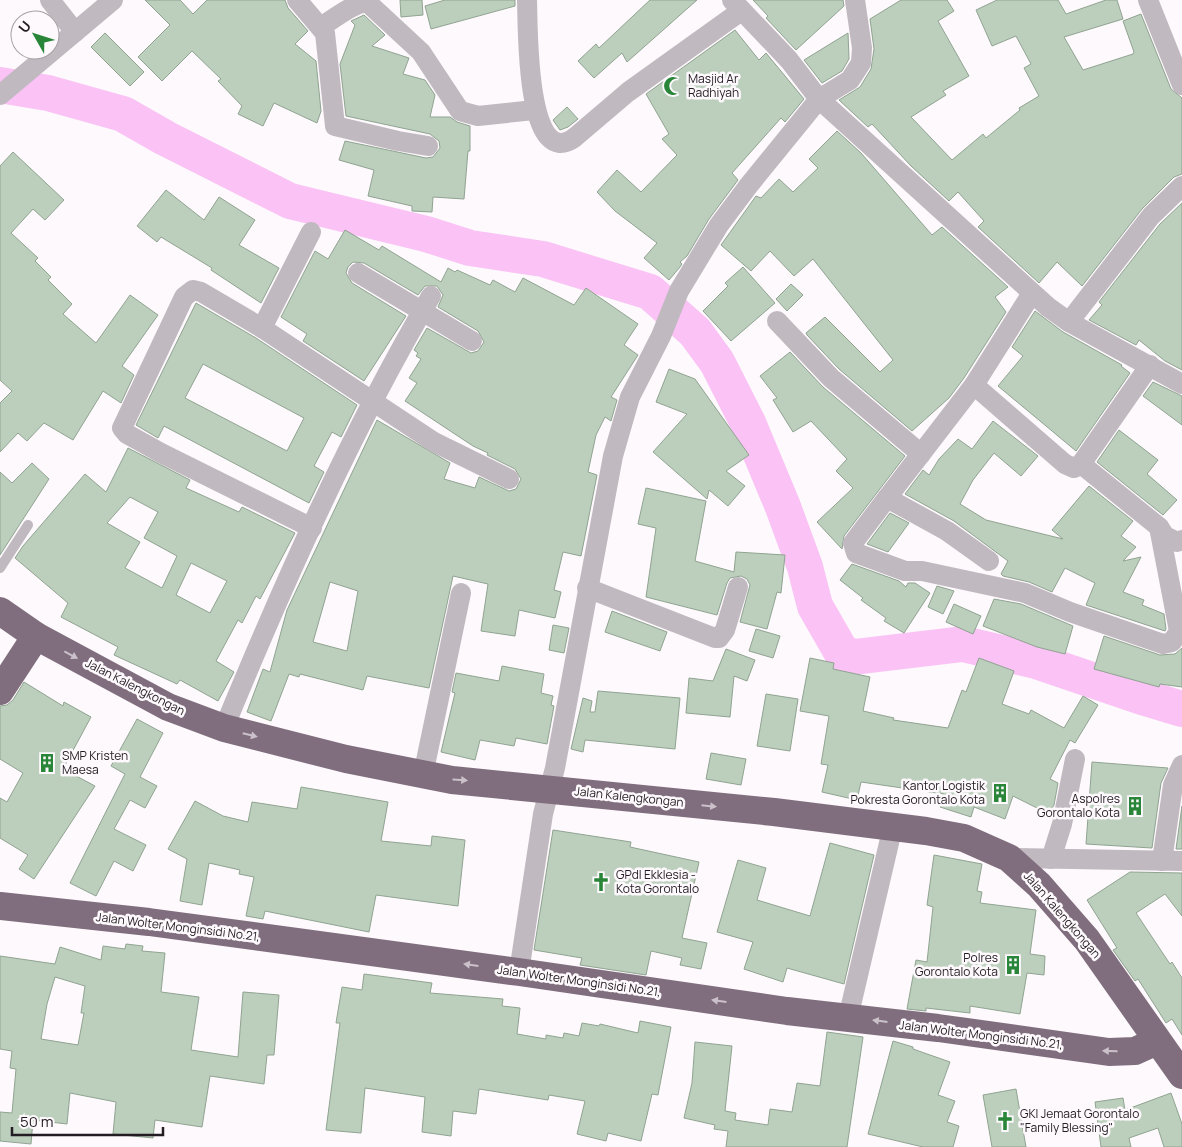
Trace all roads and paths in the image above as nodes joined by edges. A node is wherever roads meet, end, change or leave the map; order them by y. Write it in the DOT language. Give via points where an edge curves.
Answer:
graph roads {
  1 [pos="50,0"];
  2 [pos="113,0"];
  3 [pos="297,0"];
  4 [pos="527,0"];
  5 [pos="1148,0"];
  6 [pos="859,2"];
  7 [pos="736,5"];
  8 [pos="321,27"];
  9 [pos="75,32"];
  10 [pos="1182,85"];
  11 [pos="0,95"];
  12 [pos="819,99"];
  13 [pos="534,110"];
  14 [pos="428,146"];
  15 [pos="1182,186"];
  16 [pos="311,232"];
  17 [pos="358,273"];
  18 [pos="1032,293"];
  19 [pos="426,303"];
  20 [pos="777,321"];
  21 [pos="1070,322"];
  22 [pos="262,328"];
  23 [pos="472,341"];
  24 [pos="1150,365"];
  25 [pos="1182,384"];
  26 [pos="974,385"];
  27 [pos="373,400"];
  28 [pos="921,454"];
  29 [pos="1081,464"];
  30 [pos="509,479"];
  31 [pos="887,498"];
  32 [pos="28,525"];
  33 [pos="312,528"];
  34 [pos="1159,528"];
  35 [pos="1182,540"];
  36 [pos="989,561"];
  37 [pos="0,568"];
  38 [pos="738,587"];
  39 [pos="587,588"];
  40 [pos="461,593"];
  41 [pos="0,610"];
  42 [pos="36,636"];
  43 [pos="0,691"];
  44 [pos="224,728"];
  45 [pos="1075,760"];
  46 [pos="1182,766"];
  47 [pos="423,774"];
  48 [pos="550,788"];
  49 [pos="892,826"];
  50 [pos="1009,858"];
  51 [pos="1051,858"];
  52 [pos="1162,861"];
  53 [pos="1182,861"];
  54 [pos="0,906"];
  55 [pos="519,972"];
  56 [pos="848,1018"];
  57 [pos="1157,1041"];
  58 [pos="1182,1075"];
  1 -- 9 [label="street"];
  2 -- 9 [label="street"];
  3 -- 8 [label="street"];
  4 -- 13 [label="street"];
  5 -- 10 [label="street"];
  6 -- 12 [label="street" via="861,63 850,80"];
  7 -- 12 [label="street" via="789,60"];
  7 -- 13 [label="street" via="566,143 560,144 547,134"];
  8 -- 13 [label="street" via="356,6 368,3 421,52 460,111 478,116"];
  8 -- 14 [label="street" via="327,41 335,126"];
  9 -- 11 [label="street"];
  12 -- 18 [label="street"];
  12 -- 39 [label="street" via="719,225 679,292 630,397 613,456"];
  15 -- 21 [label="street" via="1151,216"];
  16 -- 22 [label="street"];
  17 -- 19 [label="street"];
  18 -- 21 [label="street"];
  18 -- 26 [label="street"];
  19 -- 23 [label="street"];
  19 -- 27 [label="street"];
  20 -- 28 [label="street" via="830,378"];
  21 -- 24 [label="street"];
  22 -- 27 [label="street"];
  22 -- 33 [label="street" via="201,292 190,291 122,428 161,453"];
  24 -- 25 [label="street"];
  24 -- 29 [label="street"];
  26 -- 28 [label="street"];
  26 -- 29 [label="street" via="1065,464 1074,468"];
  27 -- 30 [label="street" via="434,442"];
  27 -- 33 [label="street"];
  28 -- 31 [label="street"];
  29 -- 34 [label="street"];
  31 -- 34 [label="street" via="853,544 856,553 905,571 922,571 1026,593 1163,644 1172,642 1179,631"];
  31 -- 36 [label="street" via="947,531"];
  32 -- 37 [label="lane"];
  33 -- 44 [label="street" via="279,595"];
  34 -- 35 [label="street" via="1171,540"];
  38 -- 39 [label="street" via="725,630 719,638"];
  39 -- 48 [label="street"];
  40 -- 47 [label="street"];
  41 -- 42 [label="highway, Jalan Kalengkongan"];
  42 -- 43 [label="highway"];
  42 -- 44 [label="highway, Jalan Kalengkongan, one-way" via="168,707"];
  44 -- 47 [label="highway, Jalan Kalengkongan, one-way" via="346,759"];
  45 -- 51 [label="street" via="1062,824"];
  46 -- 52 [label="street" via="1173,784"];
  47 -- 48 [label="highway, Jalan Kalengkongan, one-way" via="452,780"];
  48 -- 49 [label="highway, Jalan Kalengkongan, one-way"];
  48 -- 55 [label="street"];
  49 -- 50 [label="highway, Jalan Kalengkongan" via="964,838"];
  49 -- 56 [label="street"];
  50 -- 51 [label="street"];
  50 -- 57 [label="highway, Jalan Kalengkongan" via="1040,885 1087,940"];
  51 -- 52 [label="street"];
  52 -- 53 [label="street"];
  55 -- 54 [label="highway, Jalan Wolter Monginsidi No.21,, one-way" via="149,922"];
  56 -- 55 [label="highway, Jalan Wolter Monginsidi No.21,, one-way"];
  57 -- 56 [label="highway, Jalan Wolter Monginsidi No.21,, one-way" via="1135,1051 1109,1052"];
  57 -- 58 [label="highway, Jalan Kalengkongan"];
}
